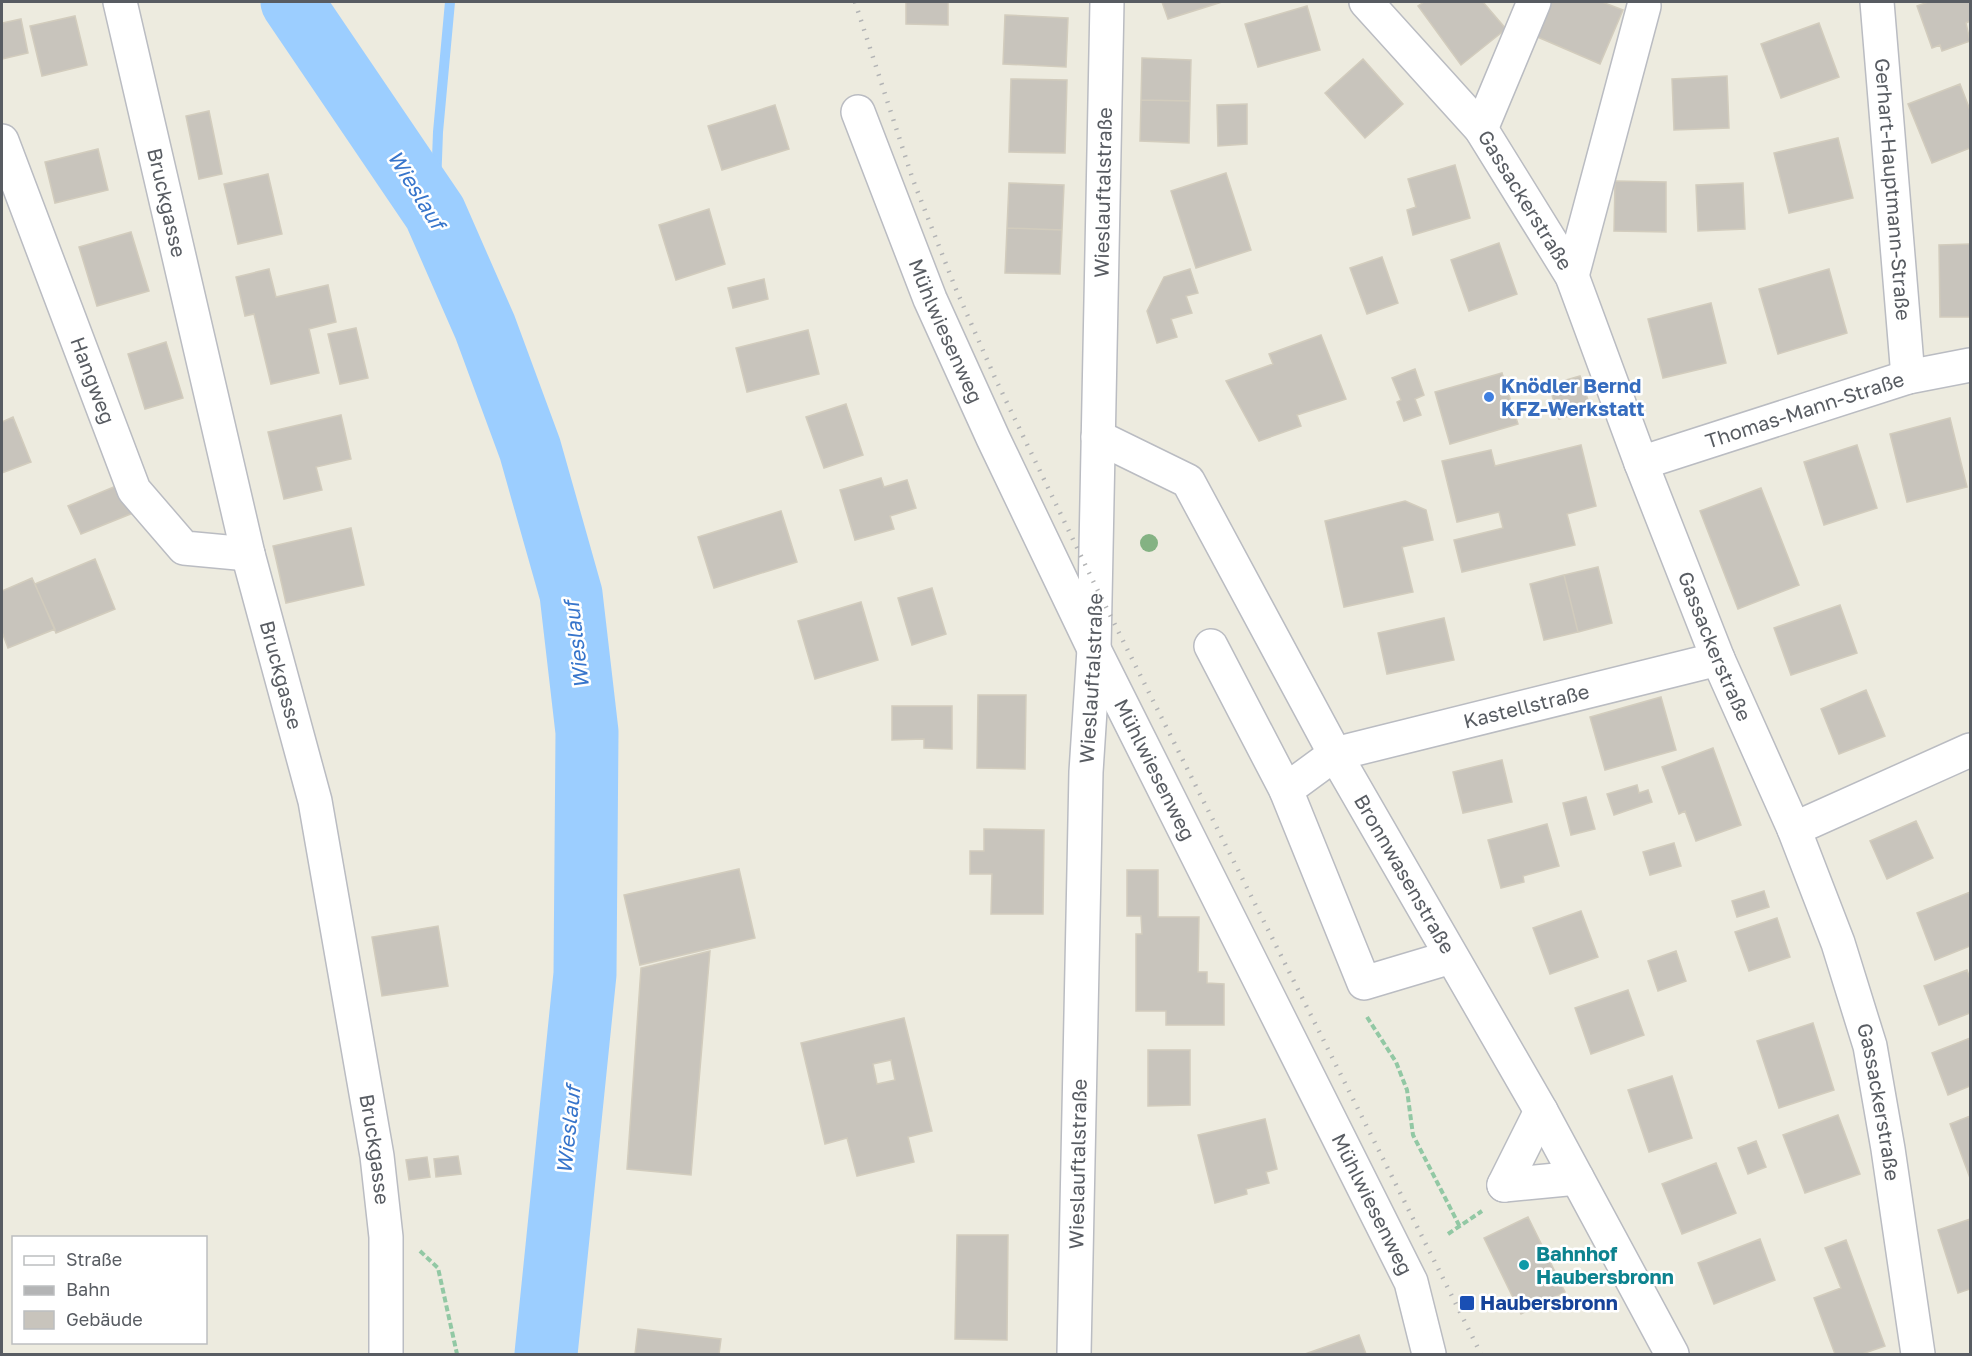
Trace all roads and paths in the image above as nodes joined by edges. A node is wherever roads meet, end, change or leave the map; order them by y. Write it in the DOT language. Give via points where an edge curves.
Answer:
graph roads {
  1 [pos="120,2"];
  2 [pos="1107,2"];
  3 [pos="1366,2"];
  4 [pos="1534,2"];
  5 [pos="1877,2"];
  6 [pos="1644,6"];
  7 [pos="858,112"];
  8 [pos="1481,129"];
  9 [pos="2,141"];
  10 [pos="1572,276"];
  11 [pos="1971,365"];
  12 [pos="1908,377"];
  13 [pos="1098,437"];
  14 [pos="1641,464"];
  15 [pos="248,554"];
  16 [pos="1211,646"];
  17 [pos="1094,649"];
  18 [pos="1718,659"];
  19 [pos="1971,750"];
  20 [pos="1335,754"];
  21 [pos="1286,790"];
  22 [pos="1794,829"];
  23 [pos="1451,957"];
  24 [pos="1364,983"];
  25 [pos="1541,1112"];
  26 [pos="1577,1178"];
  27 [pos="1504,1185"];
  28 [pos="1460,1227"];
  29 [pos="1448,1234"];
  30 [pos="386,1237"];
  31 [pos="386,1354"];
  32 [pos="457,1354"];
  33 [pos="1074,1354"];
  34 [pos="1430,1354"];
  35 [pos="1671,1354"];
  36 [pos="1918,1354"];
  1 -- 15 [label="street, Bruckgasse"];
  2 -- 13 [label="street, Wieslauftalstraße"];
  3 -- 8 [label="street, Gassackerstraße"];
  4 -- 8 [label="street"];
  5 -- 12 [label="street, Gerhart-Hauptmann-Straße"];
  6 -- 10 [label="street"];
  7 -- 17 [label="street, Mühlwiesenweg" via="930,299"];
  8 -- 10 [label="street, Gassackerstraße"];
  9 -- 15 [label="street, Hangweg" via="134,490 184,548"];
  10 -- 14 [label="street, Gassackerstraße"];
  11 -- 12 [label="street, Thomas-Mann-Straße"];
  12 -- 14 [label="street, Thomas-Mann-Straße"];
  13 -- 17 [label="street, Wieslauftalstraße"];
  13 -- 20 [label="street, Bronnwasenstraße" via="1188,481"];
  14 -- 18 [label="street, Gassackerstraße"];
  15 -- 30 [label="street, Bruckgasse" via="315,801 377,1156"];
  16 -- 21 [label="street"];
  17 -- 33 [label="street, Wieslauftalstraße" via="1086,772"];
  17 -- 34 [label="street, Mühlwiesenweg" via="1411,1282"];
  18 -- 20 [label="street, Kastellstraße"];
  18 -- 22 [label="street, Gassackerstraße"];
  19 -- 22 [label="street"];
  20 -- 21 [label="street"];
  20 -- 23 [label="street, Bronnwasenstraße"];
  21 -- 24 [label="street"];
  22 -- 36 [label="street, Gassackerstraße" via="1838,943 1870,1046"];
  23 -- 24 [label="street"];
  23 -- 25 [label="street, Bronnwasenstraße"];
  24 -- 28 [label="path" via="1367,1018 1396,1062 1407,1090 1413,1135"];
  25 -- 26 [label="street, Bronnwasenstraße"];
  25 -- 27 [label="street"];
  26 -- 27 [label="street"];
  26 -- 35 [label="street, Bronnwasenstraße"];
  27 -- 28 [label="path" via="1485,1209"];
  28 -- 29 [label="path"];
  30 -- 31 [label="street, Bruckgasse"];
  30 -- 32 [label="path" via="417,1248 438,1268"];
}
